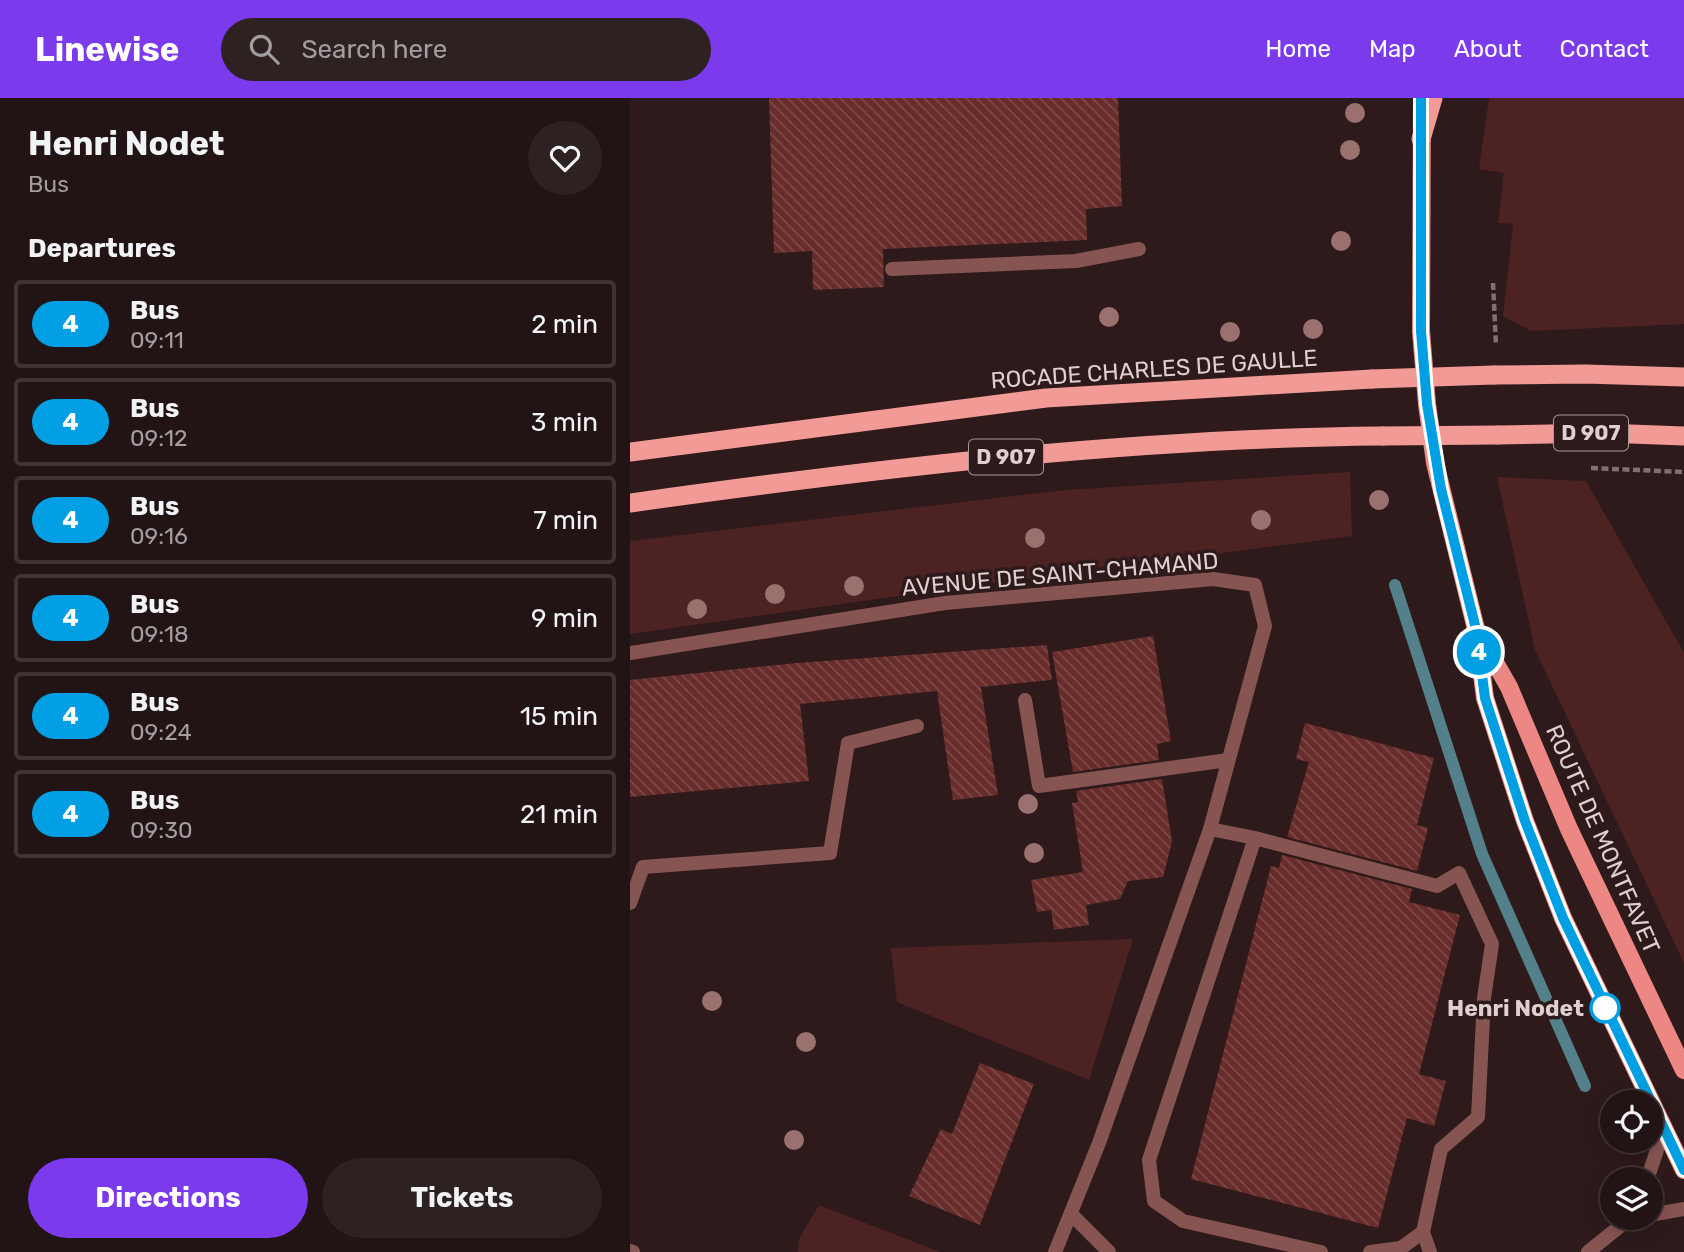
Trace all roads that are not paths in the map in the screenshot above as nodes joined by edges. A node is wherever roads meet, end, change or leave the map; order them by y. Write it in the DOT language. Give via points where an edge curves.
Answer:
graph roads {
  1 [pos="1422,98"];
  2 [pos="1433,98"];
  3 [pos="1421,139"];
  4 [pos="1139,250"];
  5 [pos="892,269"];
  6 [pos="1684,377"];
  7 [pos="1684,436"];
  8 [pos="630,452"];
  9 [pos="630,503"];
  10 [pos="1476,629"];
  11 [pos="630,653"];
  12 [pos="1025,700"];
  13 [pos="917,726"];
  14 [pos="1228,760"];
  15 [pos="1210,829"];
  16 [pos="1255,838"];
  17 [pos="630,903"];
  18 [pos="1684,1070"];
  19 [pos="1664,1129"];
  20 [pos="1651,1167"];
  21 [pos="1684,1170"];
  22 [pos="1684,1209"];
  23 [pos="1663,1213"];
  24 [pos="1072,1214"];
  25 [pos="1615,1230"];
  26 [pos="1423,1232"];
  27 [pos="1055,1252"];
  28 [pos="1109,1252"];
  29 [pos="1321,1252"];
  30 [pos="1370,1252"];
  31 [pos="1430,1252"];
  32 [pos="1588,1252"];
  1 -- 3 [label="main road, ROUTE DE MONTFAVET"];
  2 -- 3 [label="highway"];
  3 -- 10 [label="main road, ROUTE DE MONTFAVET" via="1421,331 1427,404 1441,489"];
  4 -- 5 [label="street" via="1076,261"];
  6 -- 8 [label="highway, ROCADE CHARLES DE GAULLE / D 907, bridge" via="1585,374 1372,379 1046,398"];
  7 -- 9 [label="highway, D 907, bridge" via="1274,437 1148,443 915,466"];
  10 -- 18 [label="main road, ROUTE DE MONTFAVET" via="1509,687 1569,829"];
  10 -- 19 [label="main road, ROUTE DE MONTFAVET" via="1485,698 1525,821 1563,918"];
  11 -- 14 [label="street, AVENUE DE SAINT-CHAMAND" via="945,603 1213,579 1255,585 1265,626"];
  12 -- 14 [label="street" via="1040,786"];
  13 -- 17 [label="street" via="848,743 830,853 643,867"];
  14 -- 15 [label="street, AVENUE DE SAINT-CHAMAND"];
  15 -- 16 [label="street"];
  15 -- 24 [label="street, AVENUE DE SAINT-CHAMAND"];
  16 -- 26 [label="street" via="1437,886 1459,873 1492,944 1484,998 1478,1117 1441,1149"];
  16 -- 29 [label="street" via="1149,1160 1154,1201 1183,1221"];
  19 -- 20 [label="street"];
  19 -- 21 [label="main road, ROUTE DE MONTFAVET"];
  22 -- 23 [label="street"];
  24 -- 27 [label="street, AVENUE DE SAINT-CHAMAND"];
  24 -- 28 [label="street"];
  25 -- 32 [label="street"];
  26 -- 30 [label="street" via="1401,1248"];
  26 -- 31 [label="street"];
}
